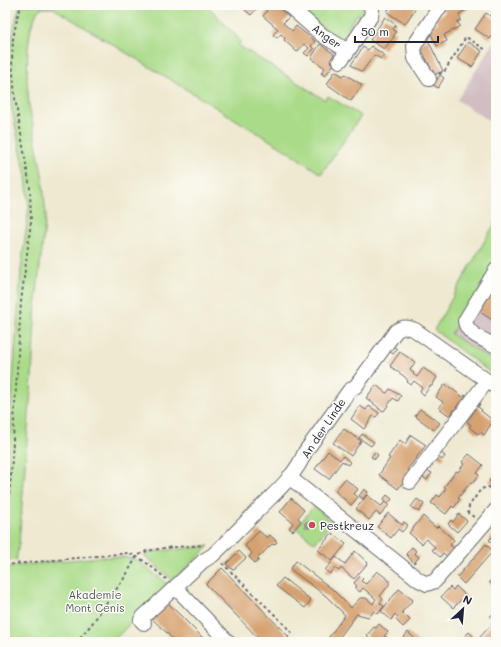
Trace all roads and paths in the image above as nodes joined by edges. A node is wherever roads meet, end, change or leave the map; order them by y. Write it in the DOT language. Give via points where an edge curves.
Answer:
graph roads {
  1 [pos="22,5"];
  2 [pos="288,5"];
  3 [pos="370,5"];
  4 [pos="441,5"];
  5 [pos="486,50"];
  6 [pos="429,79"];
  7 [pos="496,270"];
  8 [pos="496,346"];
  9 [pos="491,384"];
  10 [pos="290,477"];
  11 [pos="410,482"];
  12 [pos="496,496"];
  13 [pos="496,510"];
  14 [pos="486,522"];
  15 [pos="5,536"];
  16 [pos="212,550"];
  17 [pos="137,556"];
  18 [pos="5,565"];
  19 [pos="176,588"];
  20 [pos="144,623"];
  21 [pos="293,634"];
  22 [pos="76,642"];
  23 [pos="228,642"];
  1 -- 15 [label="path" via="13,38 12,62 15,98 30,188 31,222 21,302"];
  2 -- 3 [label="street, Anger" via="344,56 371,16"];
  4 -- 6 [label="street" via="414,46 415,58"];
  5 -- 6 [label="path" via="466,38 444,72"];
  7 -- 8 [label="street" via="465,321 469,331"];
  9 -- 10 [label="street, An der Linde" via="416,330 400,328 356,386 348,391"];
  9 -- 11 [label="street"];
  10 -- 14 [label="street" via="419,580 428,584 435,581"];
  10 -- 16 [label="street, An der Linde" via="278,491"];
  12 -- 14 [label="path" via="489,487 481,489 469,506 468,513 472,517"];
  13 -- 14 [label="street"];
  16 -- 17 [label="path" via="195,545 147,551"];
  16 -- 19 [label="street, An der Linde"];
  16 -- 21 [label="path"];
  17 -- 18 [label="path" via="128,553"];
  17 -- 19 [label="path"];
  17 -- 22 [label="path" via="91,625"];
  19 -- 20 [label="street, An der Linde" via="166,594 143,617 141,620"];
  19 -- 23 [label="street"];
}
